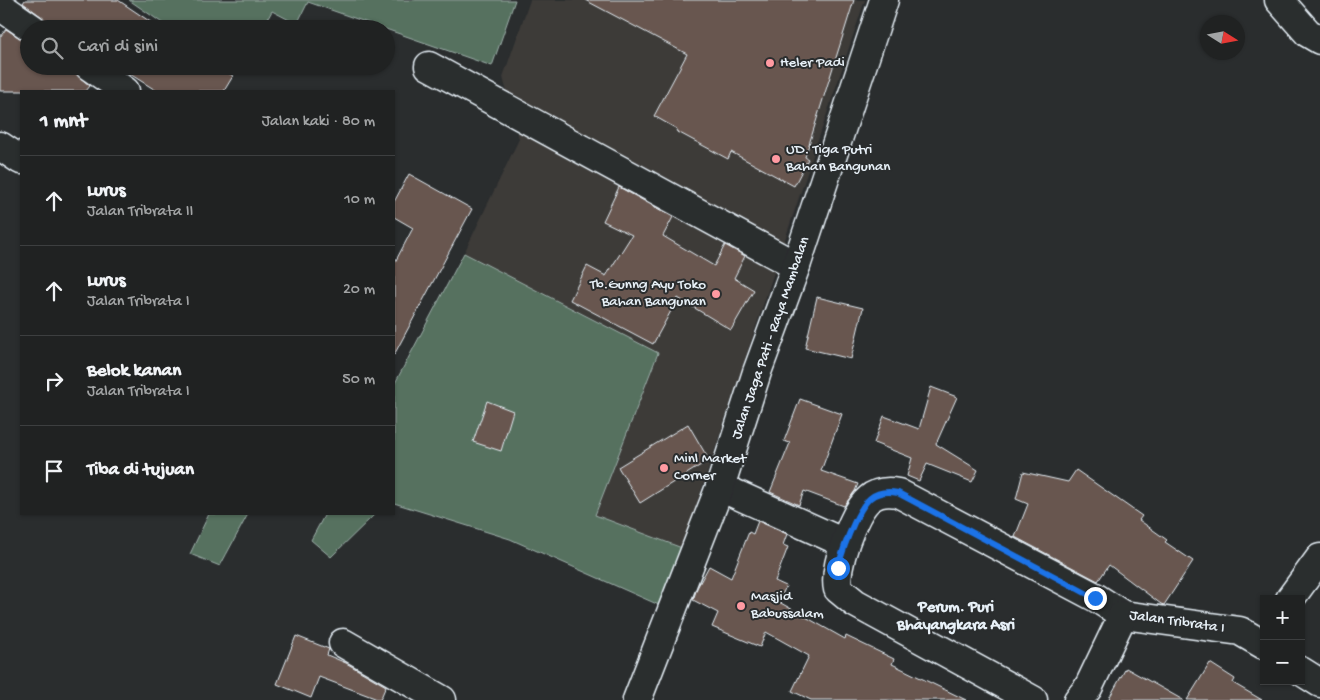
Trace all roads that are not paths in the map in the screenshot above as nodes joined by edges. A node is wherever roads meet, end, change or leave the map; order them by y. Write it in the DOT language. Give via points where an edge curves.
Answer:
graph roads {
  1 [pos="884,0"];
  2 [pos="1279,0"];
  3 [pos="0,6"];
  4 [pos="21,20"];
  5 [pos="1320,40"];
  6 [pos="429,66"];
  7 [pos="101,75"];
  8 [pos="124,90"];
  9 [pos="0,146"];
  10 [pos="20,159"];
  11 [pos="796,266"];
  12 [pos="720,487"];
  13 [pos="844,543"];
  14 [pos="1320,558"];
  15 [pos="1293,595"];
  16 [pos="1124,614"];
  17 [pos="1260,640"];
  18 [pos="343,643"];
  19 [pos="1305,674"];
  20 [pos="1320,684"];
  21 [pos="442,700"];
  22 [pos="637,700"];
  23 [pos="1032,700"];
  24 [pos="1078,700"];
  1 -- 11 [label="street, Jalan Jaga Pati - Raya Mambalan"];
  2 -- 5 [label="street" via="1308,33"];
  3 -- 4 [label="street"];
  6 -- 11 [label="street"];
  7 -- 8 [label="street"];
  9 -- 10 [label="street"];
  11 -- 12 [label="street, Jalan Jaga Pati - Raya Mambalan"];
  12 -- 13 [label="street"];
  12 -- 22 [label="street, Jalan Jaga Pati - Raya Mambalan"];
  13 -- 16 [label="street, Jalan Tribrata I" via="862,506 869,499 883,492 898,493"];
  13 -- 23 [label="street, Jalan Tribrata I" via="837,582 838,589 845,596"];
  14 -- 15 [label="street"];
  16 -- 17 [label="street, Jalan Tribrata I" via="1240,631"];
  16 -- 24 [label="street" via="1088,688"];
  18 -- 21 [label="street"];
  19 -- 20 [label="street"];
}
